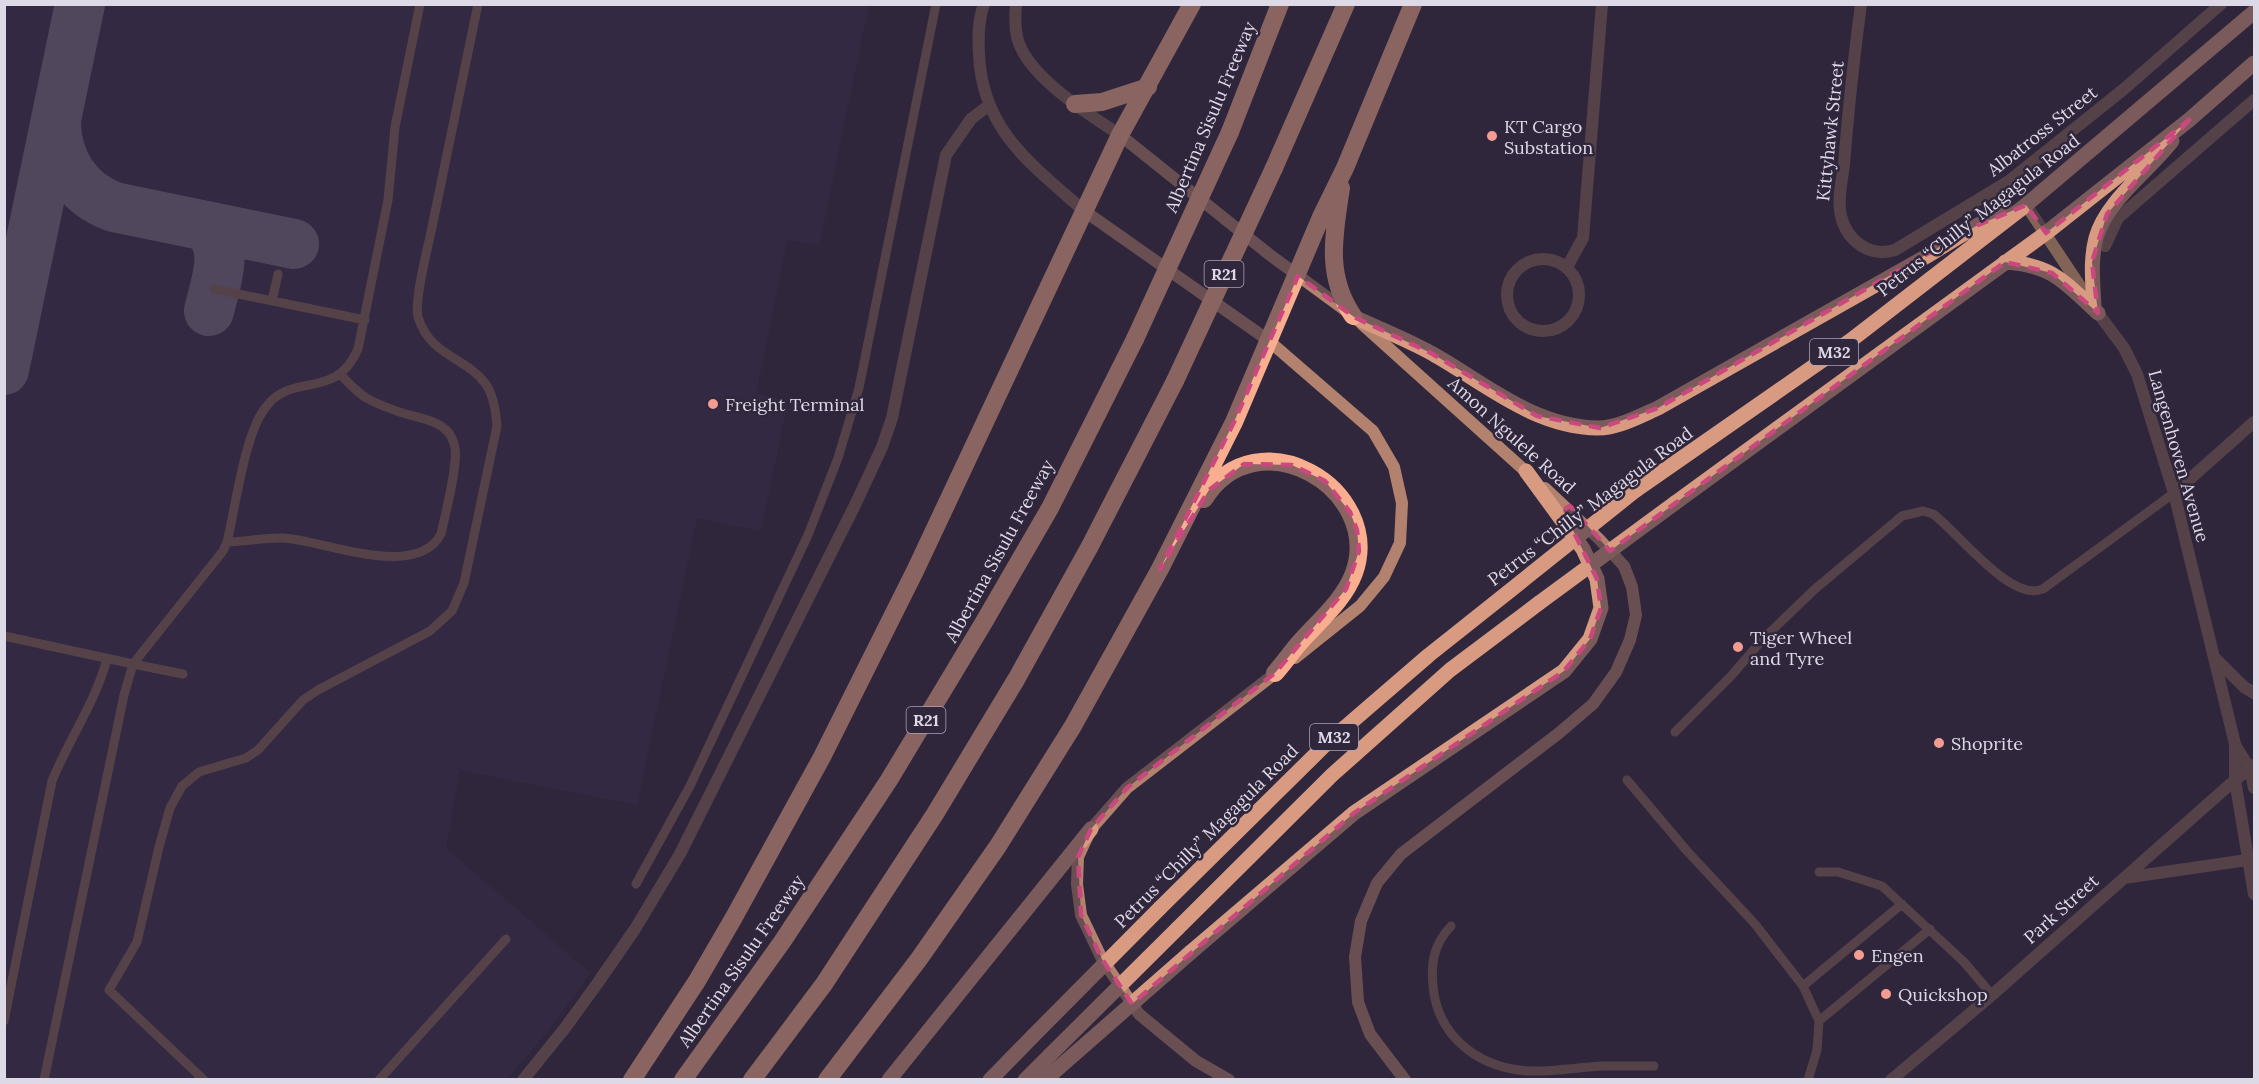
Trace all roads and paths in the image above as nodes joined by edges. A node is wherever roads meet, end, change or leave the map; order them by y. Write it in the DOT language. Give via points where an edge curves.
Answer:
graph roads {
  1 [pos="420,4"];
  2 [pos="478,4"];
  3 [pos="936,4"];
  4 [pos="984,4"];
  5 [pos="1016,4"];
  6 [pos="1192,4"];
  7 [pos="1280,4"];
  8 [pos="1346,4"];
  9 [pos="1413,4"];
  10 [pos="1602,4"];
  11 [pos="1861,4"];
  12 [pos="2221,4"];
  13 [pos="2254,12"];
  14 [pos="2254,63"];
  15 [pos="1148,87"];
  16 [pos="2254,100"];
  17 [pos="1075,104"];
  18 [pos="988,106"];
  19 [pos="2189,120"];
  20 [pos="1120,135"];
  21 [pos="1345,168"];
  22 [pos="2025,206"];
  23 [pos="1083,210"];
  24 [pos="2046,233"];
  25 [pos="2105,246"];
  26 [pos="1867,250"];
  27 [pos="2004,262"];
  28 [pos="1567,267"];
  29 [pos="278,274"];
  30 [pos="1298,276"];
  31 [pos="214,289"];
  32 [pos="272,301"];
  33 [pos="2096,310"];
  34 [pos="1354,317"];
  35 [pos="365,320"];
  36 [pos="1268,340"];
  37 [pos="340,374"];
  38 [pos="2254,422"];
  39 [pos="1526,471"];
  40 [pos="2174,493"];
  41 [pos="228,542"];
  42 [pos="1160,569"];
  43 [pos="4,636"];
  44 [pos="2214,657"];
  45 [pos="107,659"];
  46 [pos="133,664"];
  47 [pos="1275,673"];
  48 [pos="183,674"];
  49 [pos="2254,693"];
  50 [pos="1675,732"];
  51 [pos="2235,744"];
  52 [pos="2252,767"];
  53 [pos="1627,780"];
  54 [pos="2235,780"];
  55 [pos="2254,788"];
  56 [pos="1091,829"];
  57 [pos="2251,859"];
  58 [pos="1819,872"];
  59 [pos="2122,878"];
  60 [pos="636,884"];
  61 [pos="2254,894"];
  62 [pos="1902,904"];
  63 [pos="1451,926"];
  64 [pos="1930,929"];
  65 [pos="506,939"];
  66 [pos="1803,986"];
  67 [pos="1992,995"];
  68 [pos="4,1021"];
  69 [pos="1819,1022"];
  70 [pos="1654,1066"];
  71 [pos="1050,1075"];
  72 [pos="44,1080"];
  73 [pos="204,1080"];
  74 [pos="379,1080"];
  75 [pos="523,1080"];
  76 [pos="632,1080"];
  77 [pos="683,1080"];
  78 [pos="752,1080"];
  79 [pos="827,1080"];
  80 [pos="889,1080"];
  81 [pos="990,1080"];
  82 [pos="1026,1080"];
  83 [pos="1229,1080"];
  84 [pos="1405,1080"];
  85 [pos="1808,1080"];
  86 [pos="1891,1080"];
  1 -- 35 [label="lane" via="395,127 388,200"];
  2 -- 73 [label="lane" via="417,314 434,345 485,383 494,403 497,426 464,583 452,611 430,631 318,690 303,700 258,750 246,758 200,772 182,786 175,798 137,942 109,990"];
  3 -- 60 [label="lane" via="859,388 838,458 808,535 690,786"];
  4 -- 18 [label="street" via="978,39"];
  5 -- 17 [label="street" via="1017,39 1028,59"];
  6 -- 15 [label="highway"];
  7 -- 77 [label="highway, Albertina Sisulu Freeway / R21, bridge" via="1230,132 1135,339 1050,508 890,780 782,942"];
  8 -- 78 [label="highway, R21, bridge" via="1175,381 1090,546 1017,678 940,804 824,984"];
  9 -- 21 [label="highway"];
  10 -- 28 [label="street" via="1583,238"];
  11 -- 26 [label="street, Kittyhawk Street" via="1840,213 1849,234"];
  12 -- 26 [label="street, Albatross Street" via="2124,89 2009,181 1895,250"];
  13 -- 22 [label="main road, Petrus “Chilly” Magagula Road / M32"];
  14 -- 19 [label="main road, M32"];
  15 -- 17 [label="highway" via="1102,102"];
  15 -- 20 [label="highway"];
  16 -- 25 [label="street" via="2118,218"];
  17 -- 20 [label="street"];
  18 -- 23 [label="street" via="1027,160"];
  18 -- 75 [label="street" via="970,119 946,155 892,418 856,503 680,854 597,984"];
  19 -- 24 [label="main road, M32"];
  19 -- 33 [label="main road" via="2107,214 2094,251"];
  20 -- 23 [label="highway"];
  20 -- 30 [label="main road, Amon Ngulele Road"];
  21 -- 30 [label="highway"];
  21 -- 34 [label="highway" via="1334,232 1334,269 1342,300"];
  22 -- 24 [label="street, Langenhoven Avenue"];
  22 -- 34 [label="main road" via="1978,225 1658,408 1618,425 1600,428 1537,416 1431,353"];
  22 -- 81 [label="main road, Petrus “Chilly” Magagula Road / M32, bridge" via="1850,341 1636,490 1429,655 1327,743"];
  23 -- 36 [label="main road"];
  23 -- 76 [label="highway" via="915,571 822,757 734,919"];
  24 -- 27 [label="main road, M32"];
  24 -- 33 [label="street, Langenhoven Avenue"];
  27 -- 33 [label="main road" via="2052,273"];
  27 -- 82 [label="main road, M32, bridge" via="1450,670 1332,775"];
  28 -- 28 [label="street" via="1577,282 1580,299 1574,316 1560,328 1543,332 1526,328 1513,317 1506,300 1508,283 1518,268 1534,260 1551,260"];
  29 -- 32 [label="lane"];
  30 -- 34 [label="main road, Amon Ngulele Road"];
  30 -- 36 [label="highway"];
  31 -- 32 [label="lane"];
  32 -- 35 [label="lane"];
  33 -- 40 [label="street, Langenhoven Avenue" via="2124,348 2137,374"];
  34 -- 39 [label="main road, Amon Ngulele Road"];
  35 -- 37 [label="lane" via="356,356"];
  36 -- 42 [label="highway" via="1234,422"];
  36 -- 47 [label="main road" via="1373,431 1394,467 1402,502 1400,543 1384,577 1360,606"];
  37 -- 41 [label="lane" via="318,385 286,391 265,407 250,439"];
  37 -- 41 [label="lane" via="370,400 433,421 452,438 455,462 437,542 416,554 382,558 285,538"];
  38 -- 40 [label="street"];
  39 -- 71 [label="main road, bridge" via="1582,549 1597,579 1601,608 1590,639 1564,671 1354,813"];
  39 -- 84 [label="main road, Amon Ngulele Road" via="1624,566 1636,615 1616,672 1593,704 1401,854 1377,883 1361,921 1355,957 1358,1002 1370,1035"];
  40 -- 44 [label="street, Langenhoven Avenue"];
  40 -- 50 [label="lane" via="2036,592 2006,580 1933,514 1923,511 1902,516 1815,589"];
  41 -- 46 [label="lane"];
  42 -- 47 [label="highway" via="1209,490 1231,470 1258,461 1275,462 1292,465 1325,481 1344,503 1357,530 1359,551 1354,573 1329,612"];
  42 -- 79 [label="highway" via="1073,726 998,846"];
  43 -- 45 [label="lane"];
  44 -- 49 [label="street"];
  44 -- 51 [label="street, Langenhoven Avenue"];
  45 -- 46 [label="lane"];
  45 -- 68 [label="lane" via="91,705 52,781"];
  46 -- 48 [label="lane"];
  46 -- 72 [label="lane"];
  47 -- 56 [label="main road" via="1127,788"];
  51 -- 52 [label="street, Langenhoven Avenue"];
  51 -- 54 [label="street, Langenhoven Avenue"];
  52 -- 54 [label="street, Park Street"];
  52 -- 55 [label="street, Langenhoven Avenue"];
  53 -- 66 [label="lane" via="1755,924"];
  54 -- 57 [label="street, Langenhoven Avenue"];
  54 -- 59 [label="street, Park Street"];
  56 -- 80 [label="main road"];
  56 -- 83 [label="main road" via="1078,857 1077,884 1081,915 1102,959 1140,1014 1196,1061"];
  57 -- 59 [label="street"];
  57 -- 61 [label="street, Langenhoven Avenue"];
  58 -- 62 [label="lane" via="1838,872 1882,886"];
  59 -- 67 [label="street, Park Street"];
  62 -- 64 [label="lane"];
  62 -- 66 [label="lane"];
  63 -- 70 [label="lane" via="1440,937 1432,959 1437,1011 1471,1053 1486,1061 1530,1071"];
  64 -- 67 [label="lane"];
  64 -- 69 [label="lane"];
  65 -- 74 [label="lane"];
  66 -- 69 [label="lane"];
  67 -- 86 [label="street, Park Street"];
  69 -- 85 [label="lane" via="1818,1050"];
}
